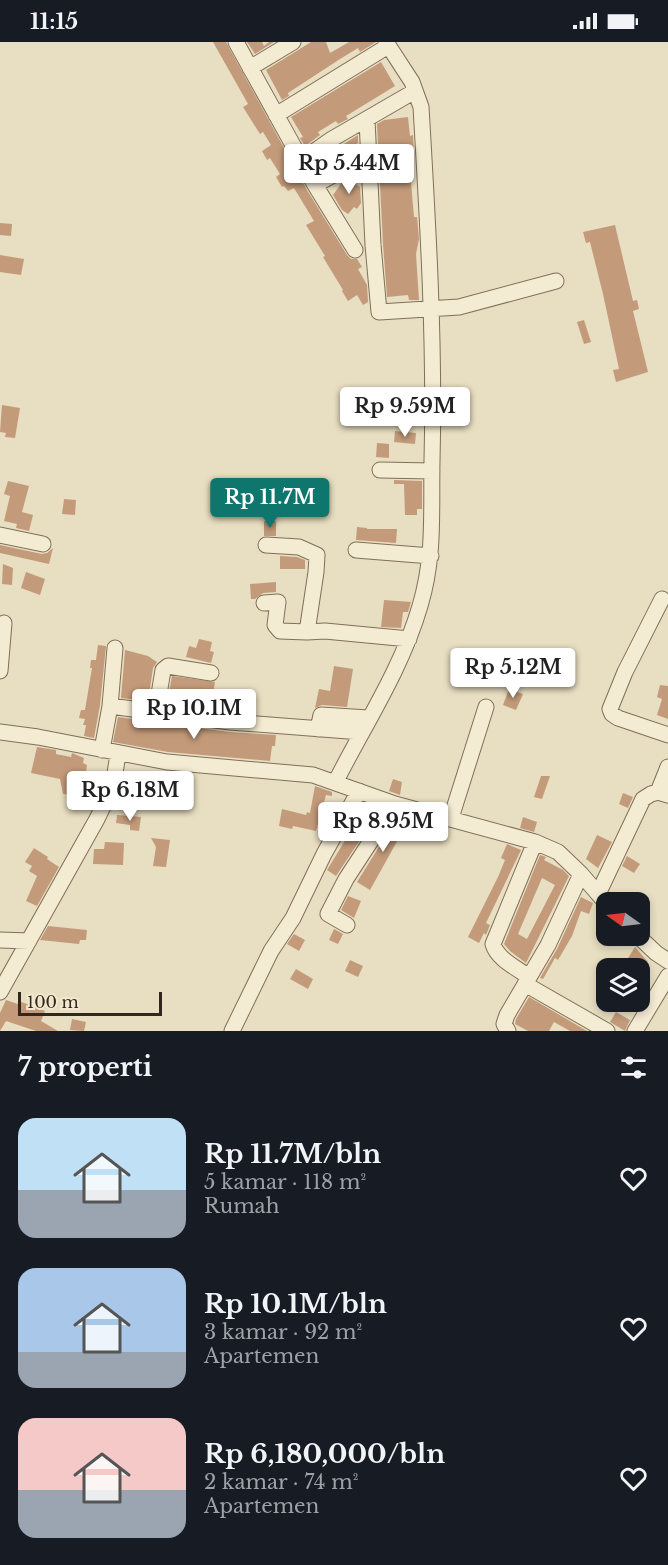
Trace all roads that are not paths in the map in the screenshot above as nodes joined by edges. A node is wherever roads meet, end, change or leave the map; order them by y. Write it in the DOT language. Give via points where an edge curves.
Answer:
graph roads {
  1 [pos="236,42"];
  2 [pos="293,42"];
  3 [pos="387,44"];
  4 [pos="250,68"];
  5 [pos="415,91"];
  6 [pos="276,115"];
  7 [pos="366,120"];
  8 [pos="368,156"];
  9 [pos="302,160"];
  10 [pos="315,185"];
  11 [pos="355,250"];
  12 [pos="556,281"];
  13 [pos="431,308"];
  14 [pos="380,470"];
  15 [pos="432,471"];
  16 [pos="0,535"];
  17 [pos="43,544"];
  18 [pos="266,545"];
  19 [pos="356,550"];
  20 [pos="431,556"];
  21 [pos="662,600"];
  22 [pos="264,603"];
  23 [pos="4,623"];
  24 [pos="307,632"];
  25 [pos="409,639"];
  26 [pos="116,648"];
  27 [pos="0,671"];
  28 [pos="211,673"];
  29 [pos="110,706"];
  30 [pos="486,707"];
  31 [pos="156,713"];
  32 [pos="364,725"];
  33 [pos="0,732"];
  34 [pos="668,735"];
  35 [pos="102,750"];
  36 [pos="118,754"];
  37 [pos="668,767"];
  38 [pos="336,781"];
  39 [pos="359,791"];
  40 [pos="663,793"];
  41 [pos="395,804"];
  42 [pos="451,818"];
  43 [pos="535,842"];
  44 [pos="581,874"];
  45 [pos="596,892"];
  46 [pos="605,892"];
  47 [pos="347,925"];
  48 [pos="0,940"];
  49 [pos="29,941"];
  50 [pos="649,946"];
  51 [pos="668,961"];
  52 [pos="668,976"];
  53 [pos="527,980"];
  54 [pos="0,992"];
  55 [pos="232,1031"];
  56 [pos="508,1031"];
  57 [pos="608,1031"];
  58 [pos="635,1031"];
  1 -- 4 [label="street"];
  2 -- 4 [label="street"];
  3 -- 5 [label="street"];
  3 -- 6 [label="street"];
  4 -- 6 [label="street"];
  5 -- 7 [label="street"];
  5 -- 13 [label="street" via="421,107"];
  6 -- 9 [label="street"];
  7 -- 8 [label="street"];
  7 -- 9 [label="street"];
  8 -- 10 [label="street"];
  8 -- 13 [label="street" via="379,312"];
  9 -- 10 [label="street"];
  10 -- 11 [label="street"];
  12 -- 13 [label="street" via="459,307"];
  13 -- 15 [label="street"];
  14 -- 15 [label="street"];
  15 -- 20 [label="street"];
  16 -- 17 [label="street"];
  18 -- 24 [label="street" via="299,547 317,555"];
  19 -- 20 [label="street"];
  20 -- 25 [label="street"];
  21 -- 34 [label="street" via="610,709 618,718"];
  22 -- 24 [label="street" via="278,602 275,625 280,631"];
  23 -- 27 [label="street"];
  24 -- 25 [label="street"];
  25 -- 32 [label="street"];
  26 -- 29 [label="street"];
  28 -- 31 [label="street" via="168,666 163,670"];
  29 -- 31 [label="street"];
  29 -- 35 [label="street"];
  30 -- 42 [label="street"];
  31 -- 32 [label="street" via="318,729"];
  32 -- 38 [label="street"];
  33 -- 35 [label="street"];
  35 -- 36 [label="street"];
  36 -- 38 [label="street" via="313,775"];
  36 -- 49 [label="street" via="113,786 98,819"];
  37 -- 40 [label="street"];
  38 -- 39 [label="street"];
  39 -- 41 [label="street"];
  39 -- 55 [label="street"];
  40 -- 46 [label="street" via="643,799"];
  41 -- 42 [label="street"];
  41 -- 47 [label="street" via="328,914"];
  42 -- 43 [label="street"];
  43 -- 44 [label="street" via="558,852"];
  43 -- 53 [label="street" via="493,944 495,951"];
  44 -- 45 [label="street"];
  44 -- 53 [label="street"];
  48 -- 49 [label="street"];
  49 -- 54 [label="street"];
  50 -- 51 [label="street"];
  52 -- 58 [label="street"];
  53 -- 56 [label="street" via="507,1015 504,1024"];
  53 -- 57 [label="street"];
}
